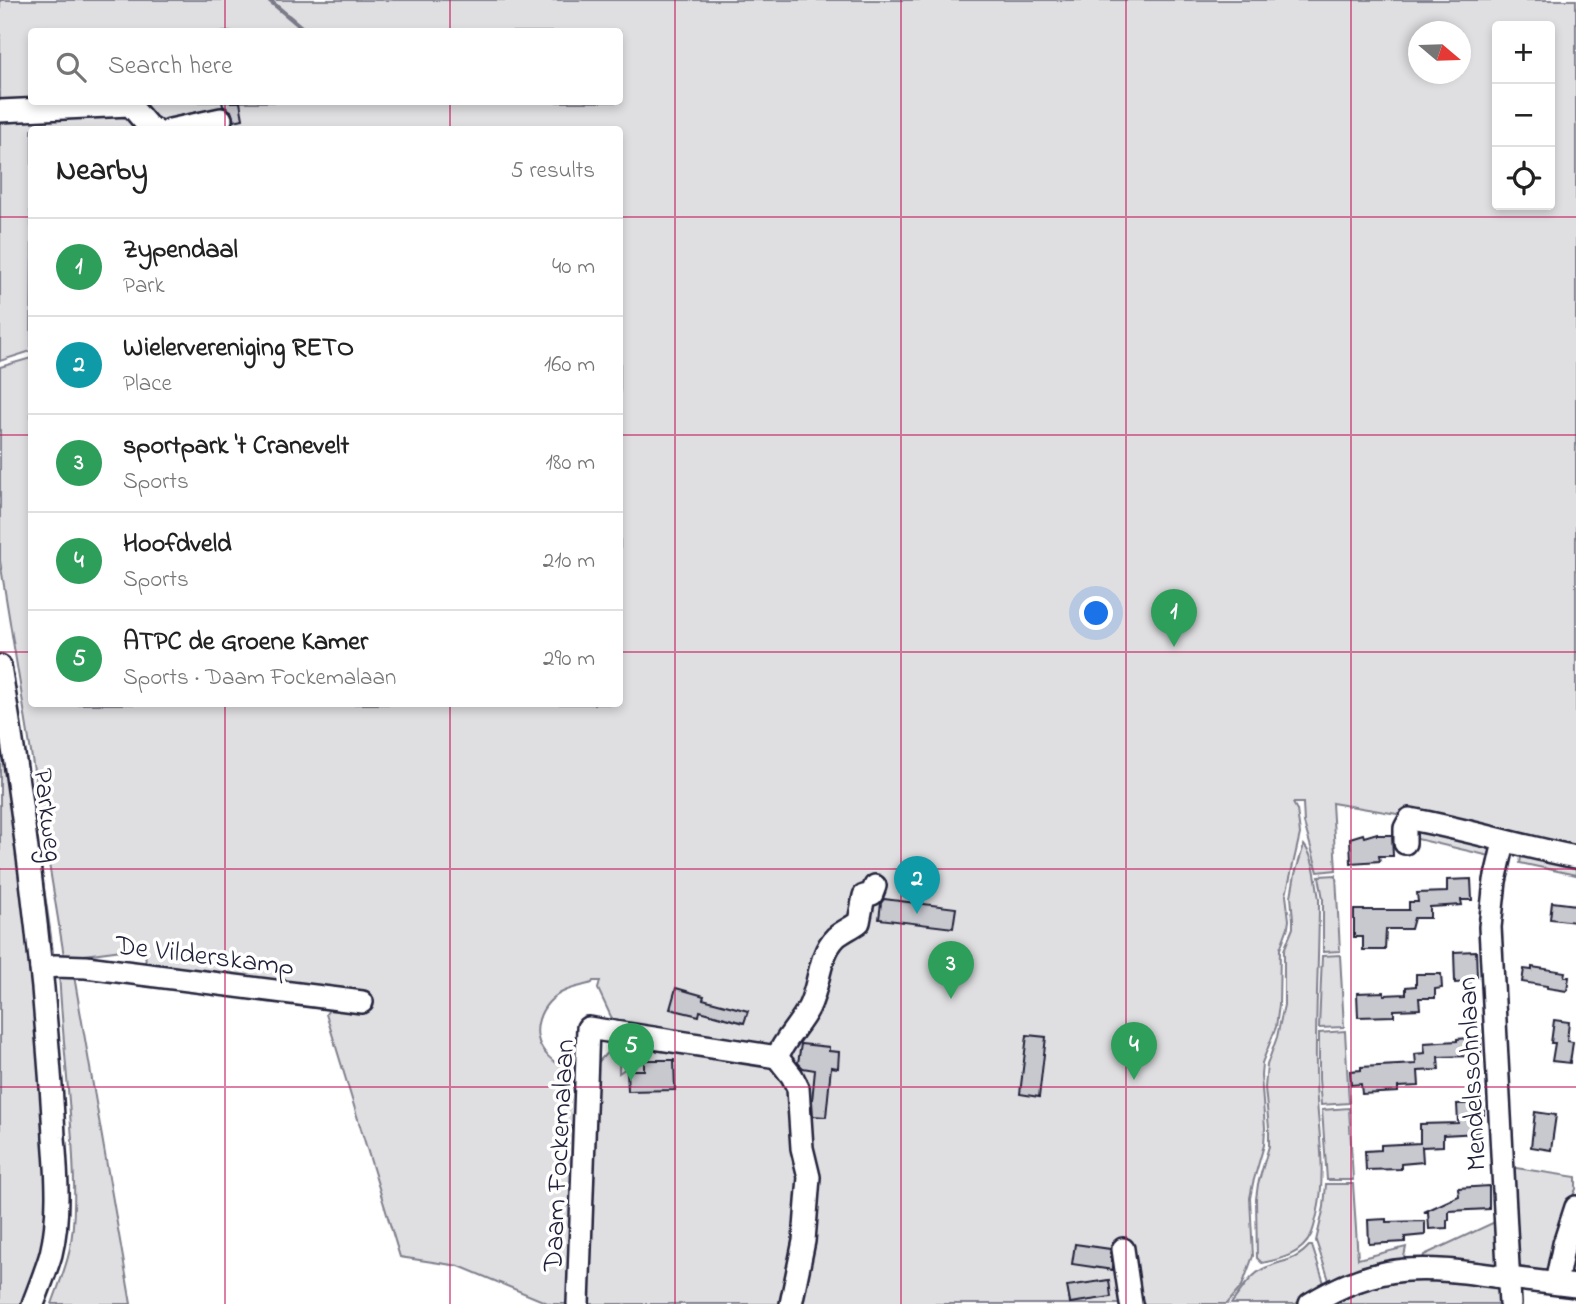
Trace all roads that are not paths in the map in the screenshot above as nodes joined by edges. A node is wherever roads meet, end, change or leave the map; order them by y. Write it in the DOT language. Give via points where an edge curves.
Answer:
graph roads {
  1 [pos="130,105"];
  2 [pos="130,105"];
  3 [pos="0,111"];
  4 [pos="221,120"];
  5 [pos="153,126"];
  6 [pos="178,126"];
  7 [pos="0,666"];
  8 [pos="1504,842"];
  9 [pos="1405,843"];
  10 [pos="1576,857"];
  11 [pos="875,887"];
  12 [pos="41,968"];
  13 [pos="362,1002"];
  14 [pos="777,1057"];
  15 [pos="1576,1207"];
  16 [pos="1123,1249"];
  17 [pos="1508,1278"];
  18 [pos="1566,1284"];
  19 [pos="33,1304"];
  20 [pos="578,1304"];
  21 [pos="791,1304"];
  22 [pos="1131,1304"];
  23 [pos="1310,1304"];
  24 [pos="1510,1304"];
  1 -- 3 [label="street"];
  2 -- 5 [label="street"];
  4 -- 6 [label="street"];
  7 -- 12 [label="street, Parkweg"];
  8 -- 9 [label="street" via="1410,819"];
  8 -- 10 [label="street"];
  8 -- 17 [label="street, Mendelssohnlaan" via="1490,927"];
  11 -- 14 [label="street" via="872,894 864,896 859,922 829,946 811,1004"];
  12 -- 13 [label="street, De Vilderskamp" via="86,967"];
  12 -- 19 [label="street, Parkweg" via="56,1187 51,1253"];
  14 -- 20 [label="street, Daam Fockemalaan" via="588,1028"];
  14 -- 21 [label="street" via="798,1088 809,1177 804,1241"];
  15 -- 18 [label="street" via="1564,1244"];
  16 -- 22 [label="street"];
  17 -- 18 [label="street"];
  17 -- 23 [label="street" via="1407,1269 1352,1282"];
  17 -- 24 [label="street, Mendelssohnlaan"];
}
